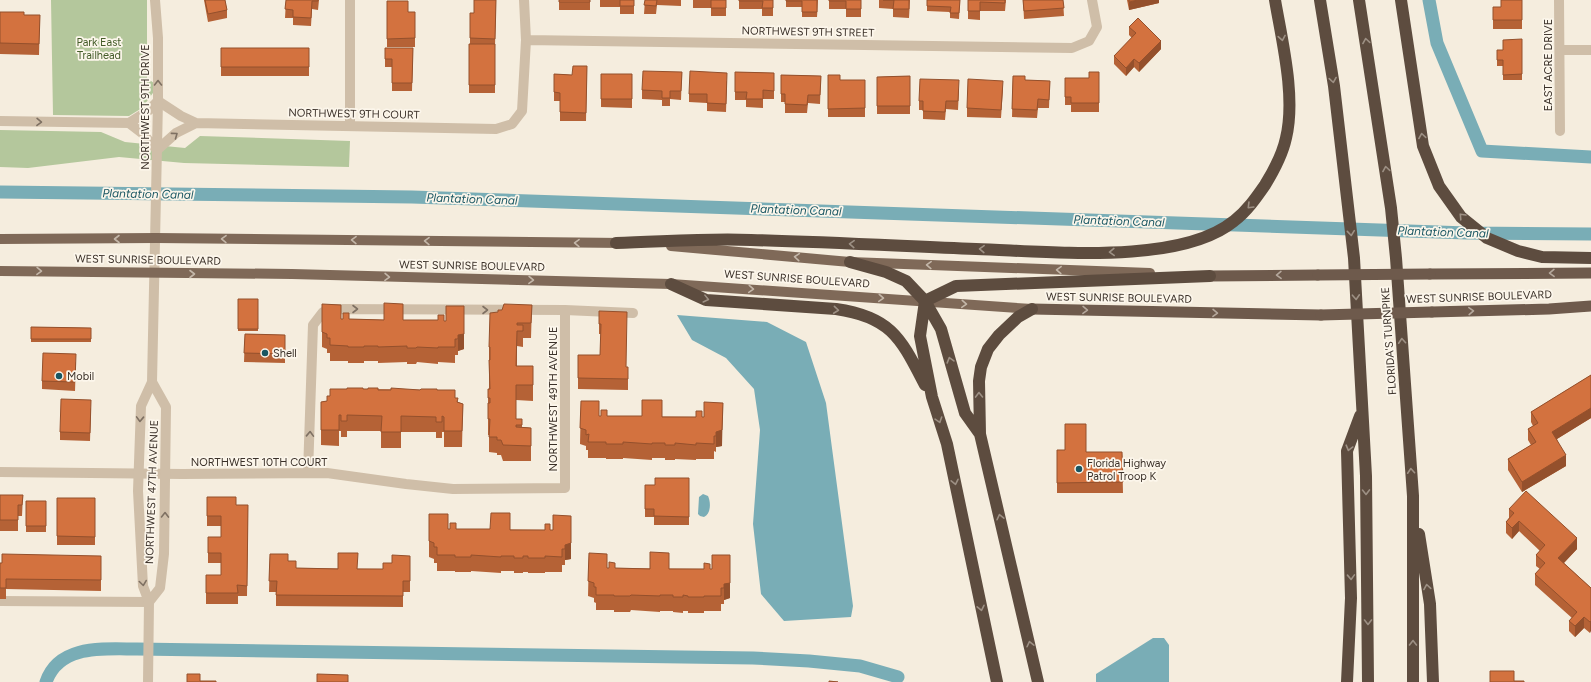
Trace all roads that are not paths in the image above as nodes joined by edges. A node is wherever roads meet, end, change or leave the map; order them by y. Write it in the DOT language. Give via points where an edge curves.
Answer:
graph roads {
  1 [pos="156,0"];
  2 [pos="350,0"];
  3 [pos="524,0"];
  4 [pos="1092,0"];
  5 [pos="1275,0"];
  6 [pos="1320,0"];
  7 [pos="1360,0"];
  8 [pos="1401,0"];
  9 [pos="1559,0"];
  10 [pos="526,40"];
  11 [pos="1560,50"];
  12 [pos="1591,50"];
  13 [pos="158,101"];
  14 [pos="0,121"];
  15 [pos="129,123"];
  16 [pos="196,123"];
  17 [pos="350,126"];
  18 [pos="1560,131"];
  19 [pos="157,152"];
  20 [pos="156,238"];
  21 [pos="0,239"];
  22 [pos="616,243"];
  23 [pos="1591,258"];
  24 [pos="850,262"];
  25 [pos="0,271"];
  26 [pos="154,273"];
  27 [pos="1591,273"];
  28 [pos="1210,276"];
  29 [pos="670,284"];
  30 [pos="925,301"];
  31 [pos="1591,306"];
  32 [pos="1032,309"];
  33 [pos="565,310"];
  34 [pos="633,313"];
  35 [pos="152,382"];
  36 [pos="932,397"];
  37 [pos="1362,411"];
  38 [pos="980,434"];
  39 [pos="0,472"];
  40 [pos="308,473"];
  41 [pos="138,474"];
  42 [pos="165,474"];
  43 [pos="565,488"];
  44 [pos="1413,496"];
  45 [pos="0,601"];
  46 [pos="149,602"];
  47 [pos="148,682"];
  48 [pos="997,682"];
  49 [pos="1038,682"];
  50 [pos="1347,682"];
  51 [pos="1368,682"];
  52 [pos="1413,682"];
  53 [pos="1433,682"];
  13 -- 1 [label="street, NORTHWEST 9TH DRIVE, one-way"];
  2 -- 17 [label="street"];
  3 -- 10 [label="street"];
  4 -- 10 [label="street, NORTHWEST 9TH STREET" via="1097,27 1089,41 1072,48"];
  5 -- 22 [label="highway, one-way" via="1286,68 1289,108 1286,138 1271,174 1254,202 1234,222 1204,239 1151,250 1084,252 748,239"];
  6 -- 37 [label="highway, one-way" via="1349,208"];
  44 -- 7 [label="highway, FLORIDA'S TURNPIKE, one-way" via="1392,208"];
  23 -- 8 [label="highway, one-way" via="1542,257 1518,250 1487,238 1461,217 1439,186 1423,146"];
  9 -- 11 [label="street, EAST ACRE DRIVE"];
  10 -- 17 [label="street, NORTHWEST 9TH COURT" via="522,111 512,124 496,128"];
  11 -- 12 [label="street"];
  11 -- 18 [label="street, EAST ACRE DRIVE"];
  13 -- 15 [label="street"];
  13 -- 16 [label="street, NORTHWEST 9TH COURT"];
  13 -- 19 [label="street, NORTHWEST 9TH DRIVE"];
  14 -- 15 [label="street, one-way"];
  15 -- 19 [label="street" via="142,133"];
  16 -- 17 [label="street, NORTHWEST 9TH COURT"];
  19 -- 16 [label="street, NORTHWEST 9TH COURT, one-way" via="176,133"];
  19 -- 20 [label="street, NORTHWEST 9TH DRIVE"];
  20 -- 21 [label="main road, WEST SUNRISE BOULEVARD, one-way"];
  22 -- 20 [label="main road, WEST SUNRISE BOULEVARD, one-way"];
  20 -- 26 [label="street, NORTHWEST 47TH AVENUE"];
  24 -- 22 [label="main road, WEST SUNRISE BOULEVARD, one-way" via="703,248"];
  28 -- 24 [label="main road, WEST SUNRISE BOULEVARD, one-way"];
  24 -- 30 [label="highway" via="886,272 906,281"];
  25 -- 26 [label="main road, WEST SUNRISE BOULEVARD, one-way"];
  26 -- 29 [label="main road, WEST SUNRISE BOULEVARD, one-way"];
  26 -- 35 [label="street, NORTHWEST 47TH AVENUE"];
  27 -- 28 [label="highway, WEST SUNRISE BOULEVARD, one-way, bridge"];
  28 -- 30 [label="highway" via="956,286"];
  29 -- 30 [label="main road, WEST SUNRISE BOULEVARD, one-way"];
  29 -- 36 [label="highway, one-way" via="706,300 836,309 872,318 890,330 905,347"];
  30 -- 32 [label="main road, WEST SUNRISE BOULEVARD, one-way"];
  30 -- 36 [label="highway" via="920,336"];
  38 -- 30 [label="highway, one-way" via="964,413 941,329"];
  32 -- 31 [label="highway, WEST SUNRISE BOULEVARD, one-way, bridge" via="1321,315"];
  38 -- 32 [label="highway, one-way" via="979,381 988,349 1018,317"];
  33 -- 34 [label="street, NORTHWEST 49TH AVENUE"];
  40 -- 33 [label="street, NORTHWEST 49TH AVENUE, one-way" via="313,325 323,312 330,309"];
  33 -- 43 [label="street, NORTHWEST 49TH AVENUE"];
  35 -- 41 [label="street, NORTHWEST 47TH AVENUE, one-way" via="140,406"];
  35 -- 42 [label="street, NORTHWEST 47TH AVENUE" via="166,407"];
  36 -- 48 [label="highway, one-way" via="946,444"];
  37 -- 50 [label="highway, one-way" via="1347,451 1351,598"];
  37 -- 51 [label="highway, one-way" via="1366,476"];
  49 -- 38 [label="highway, one-way"];
  39 -- 41 [label="street, NORTHWEST 10TH COURT"];
  40 -- 42 [label="street, NORTHWEST 10TH COURT"];
  40 -- 43 [label="street, NORTHWEST 10TH COURT" via="453,488"];
  41 -- 42 [label="street, NORTHWEST 10TH COURT"];
  41 -- 46 [label="street, NORTHWEST 47TH AVENUE, one-way" via="143,586"];
  46 -- 42 [label="street, NORTHWEST 47TH AVENUE, one-way" via="160,588 164,554"];
  52 -- 44 [label="highway, FLORIDA'S TURNPIKE, one-way"];
  53 -- 44 [label="highway, one-way" via="1430,604"];
  45 -- 46 [label="street"];
  46 -- 47 [label="street, NORTHWEST 47TH AVENUE"];
}
